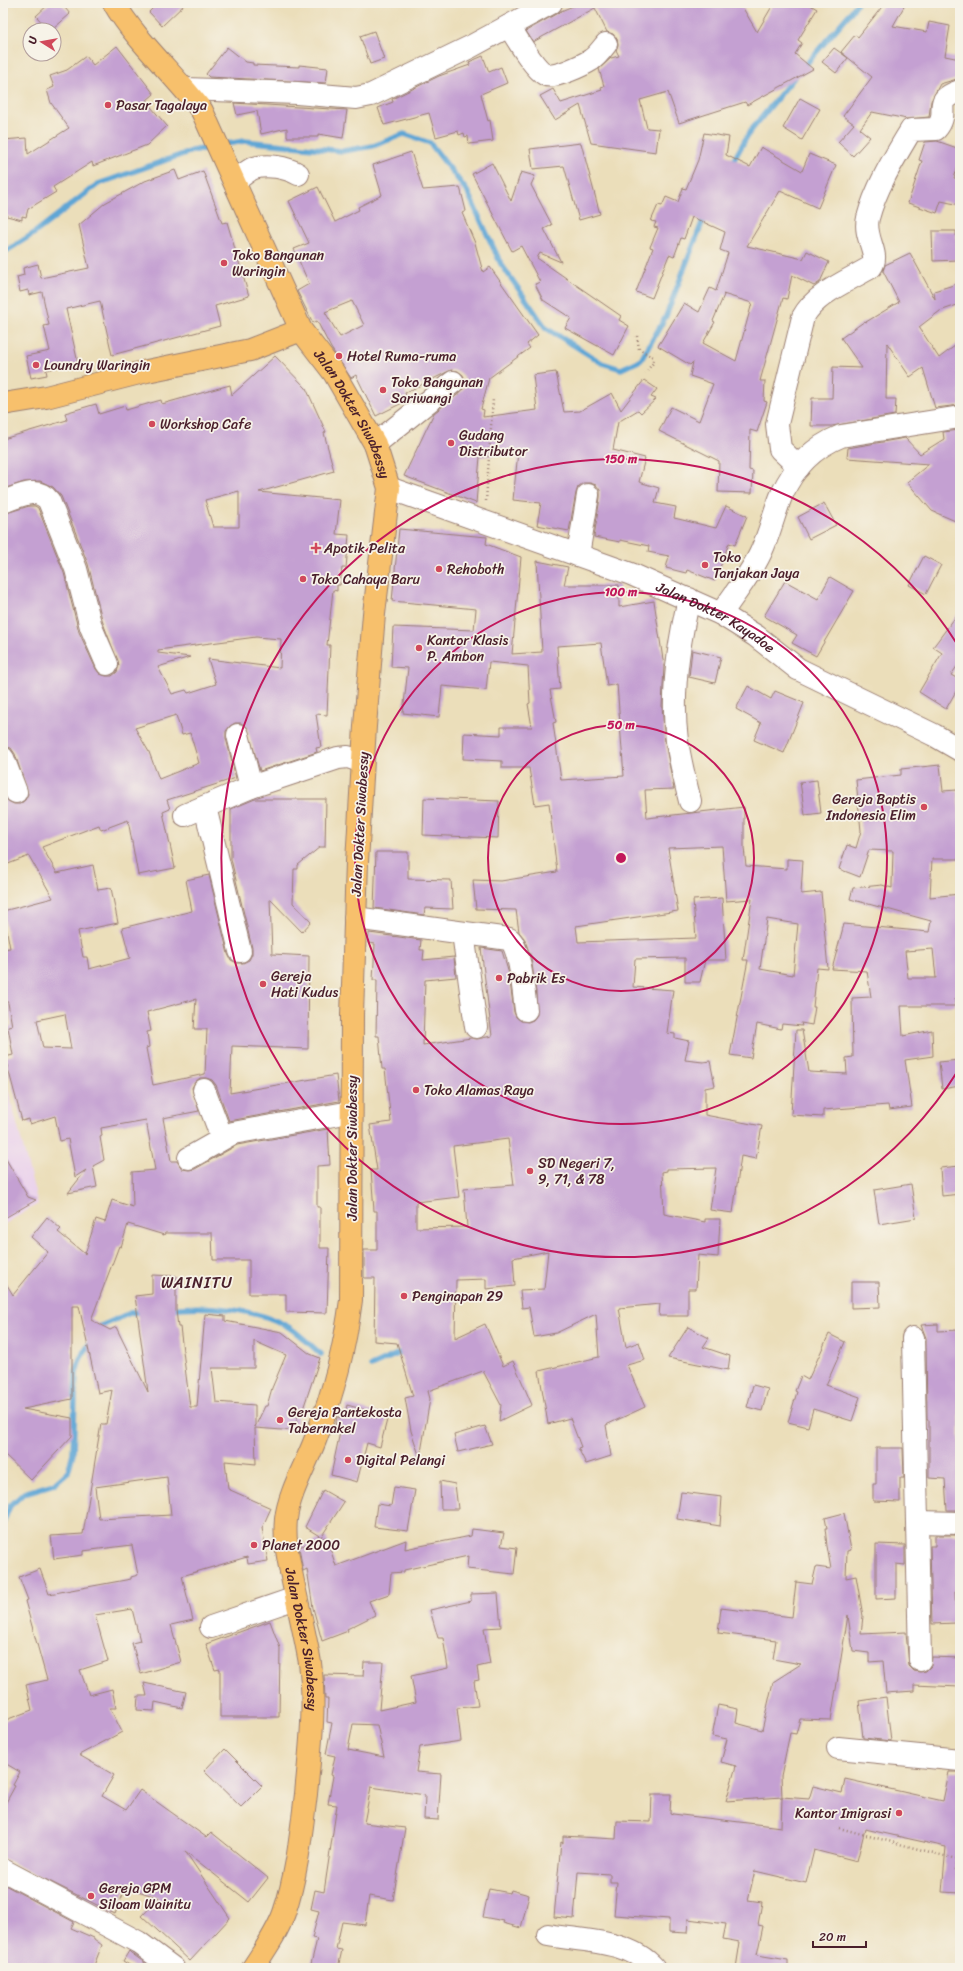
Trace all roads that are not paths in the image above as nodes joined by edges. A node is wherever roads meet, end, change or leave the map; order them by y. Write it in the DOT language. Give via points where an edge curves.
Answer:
graph roads {
  1 [pos="114,3"];
  2 [pos="551,3"];
  3 [pos="509,26"];
  4 [pos="606,44"];
  5 [pos="186,89"];
  6 [pos="960,91"];
  7 [pos="231,174"];
  8 [pos="298,174"];
  9 [pos="301,330"];
  10 [pos="452,382"];
  11 [pos="3,404"];
  12 [pos="960,417"];
  13 [pos="375,444"];
  14 [pos="799,467"];
  15 [pos="389,488"];
  16 [pos="588,495"];
  17 [pos="3,502"];
  18 [pos="578,555"];
  19 [pos="689,599"];
  20 [pos="721,614"];
  21 [pos="107,664"];
  22 [pos="238,735"];
  23 [pos="960,749"];
  24 [pos="3,758"];
  25 [pos="362,762"];
  26 [pos="251,787"];
  27 [pos="16,792"];
  28 [pos="690,801"];
  29 [pos="206,807"];
  30 [pos="185,815"];
  31 [pos="355,918"];
  32 [pos="463,933"];
  33 [pos="240,951"];
  34 [pos="526,1010"];
  35 [pos="476,1027"];
  36 [pos="204,1090"];
  37 [pos="351,1112"];
  38 [pos="222,1138"];
  39 [pos="189,1158"];
  40 [pos="913,1338"];
  41 [pos="918,1522"];
  42 [pos="960,1523"];
  43 [pos="296,1598"];
  44 [pos="211,1627"];
  45 [pos="920,1660"];
  46 [pos="838,1748"];
  47 [pos="960,1760"];
  48 [pos="3,1870"];
  49 [pos="548,1935"];
  50 [pos="173,1968"];
  51 [pos="253,1968"];
  52 [pos="654,1968"];
  1 -- 5 [label="main road, Jalan Dokter Siwabessy" via="130,27"];
  2 -- 3 [label="street"];
  3 -- 4 [label="street" via="545,75 562,74 591,60"];
  3 -- 5 [label="street" via="400,83 371,95 356,98"];
  5 -- 7 [label="main road, Jalan Dokter Siwabessy" via="202,111"];
  6 -- 14 [label="street" via="946,96 943,100 941,123 936,129 911,130 882,184 868,219 868,238 876,262 872,267 817,300 802,317 777,424 780,449"];
  7 -- 8 [label="street" via="274,166"];
  7 -- 9 [label="main road, Jalan Dokter Siwabessy"];
  9 -- 11 [label="main road" via="250,350 147,371 46,397"];
  9 -- 13 [label="main road, Jalan Dokter Siwabessy" via="334,373"];
  10 -- 13 [label="street"];
  12 -- 14 [label="street" via="841,436 812,452"];
  13 -- 15 [label="main road, Jalan Dokter Siwabessy"];
  14 -- 20 [label="street" via="782,495 760,554"];
  15 -- 18 [label="street, Jalan Dokter Kayadoe"];
  15 -- 25 [label="main road, Jalan Dokter Siwabessy" via="374,614"];
  16 -- 18 [label="street"];
  17 -- 21 [label="street" via="30,493 38,493 49,501 76,569 91,627"];
  18 -- 19 [label="street, Jalan Dokter Kayadoe"];
  19 -- 20 [label="street, Jalan Dokter Kayadoe"];
  19 -- 28 [label="street" via="678,650 675,698 677,740"];
  20 -- 23 [label="street, Jalan Dokter Kayadoe" via="756,636 798,669"];
  22 -- 26 [label="street"];
  24 -- 27 [label="street"];
  25 -- 26 [label="street" via="348,757 338,758"];
  25 -- 31 [label="main road, Jalan Dokter Siwabessy"];
  26 -- 29 [label="street"];
  29 -- 30 [label="street"];
  29 -- 33 [label="street"];
  31 -- 32 [label="street"];
  31 -- 37 [label="main road, Jalan Dokter Siwabessy"];
  32 -- 34 [label="street" via="509,939 513,942"];
  32 -- 35 [label="street"];
  36 -- 38 [label="street"];
  37 -- 38 [label="street" via="233,1133"];
  37 -- 43 [label="main road, Jalan Dokter Siwabessy" via="351,1300 347,1332 337,1374 287,1517 286,1550"];
  38 -- 39 [label="street"];
  40 -- 41 [label="street"];
  41 -- 42 [label="street"];
  41 -- 45 [label="street"];
  43 -- 44 [label="street"];
  43 -- 51 [label="main road, Jalan Dokter Siwabessy" via="312,1684 313,1725 303,1819 296,1869 288,1901 276,1929"];
  46 -- 47 [label="street"];
  48 -- 50 [label="street" via="138,1942"];
  49 -- 52 [label="street" via="621,1947 644,1959"];
}
